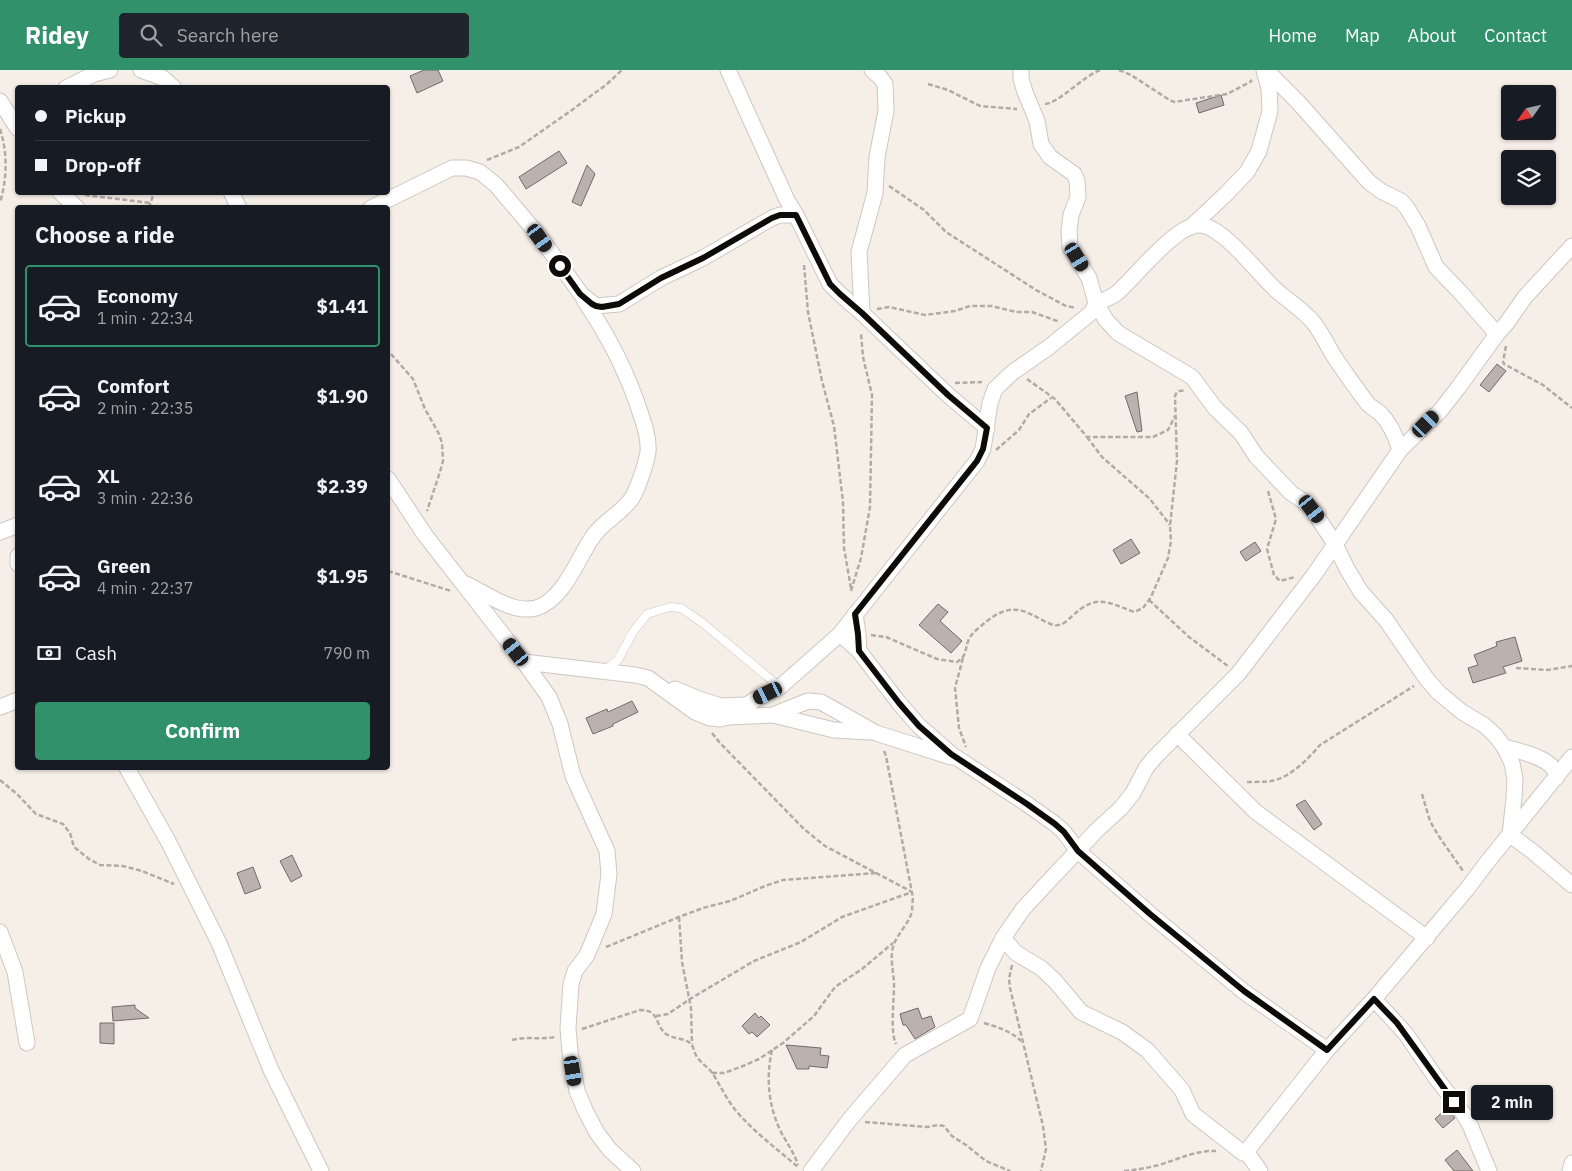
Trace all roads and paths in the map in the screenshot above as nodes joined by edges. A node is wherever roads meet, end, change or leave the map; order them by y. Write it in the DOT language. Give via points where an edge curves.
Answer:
graph roads {
  1 [pos="107,70"];
  2 [pos="141,70"];
  3 [pos="168,70"];
  4 [pos="622,70"];
  5 [pos="728,70"];
  6 [pos="872,70"];
  7 [pos="1021,70"];
  8 [pos="1100,70"];
  9 [pos="1119,70"];
  10 [pos="1261,73"];
  11 [pos="928,84"];
  12 [pos="72,85"];
  13 [pos="170,85"];
  14 [pos="173,85"];
  15 [pos="0,101"];
  16 [pos="1029,102"];
  17 [pos="15,104"];
  18 [pos="1035,116"];
  19 [pos="15,124"];
  20 [pos="0,129"];
  21 [pos="466,168"];
  22 [pos="876,176"];
  23 [pos="67,195"];
  24 [pos="80,201"];
  25 [pos="0,202"];
  26 [pos="136,205"];
  27 [pos="377,205"];
  28 [pos="796,215"];
  29 [pos="1191,227"];
  30 [pos="1572,246"];
  31 [pos="804,265"];
  32 [pos="580,294"];
  33 [pos="1094,307"];
  34 [pos="862,313"];
  35 [pos="1076,325"];
  36 [pos="1497,334"];
  37 [pos="390,354"];
  38 [pos="1010,375"];
  39 [pos="932,380"];
  40 [pos="1206,394"];
  41 [pos="1052,398"];
  42 [pos="1572,408"];
  43 [pos="1175,415"];
  44 [pos="987,428"];
  45 [pos="1087,437"];
  46 [pos="1400,450"];
  47 [pos="977,461"];
  48 [pos="390,482"];
  49 [pos="1266,484"];
  50 [pos="15,526"];
  51 [pos="1170,526"];
  52 [pos="0,532"];
  53 [pos="425,535"];
  54 [pos="1335,544"];
  55 [pos="390,572"];
  56 [pos="1314,575"];
  57 [pos="462,582"];
  58 [pos="851,591"];
  59 [pos="474,598"];
  60 [pos="1149,600"];
  61 [pos="855,614"];
  62 [pos="840,634"];
  63 [pos="858,634"];
  64 [pos="859,651"];
  65 [pos="963,658"];
  66 [pos="524,662"];
  67 [pos="1572,666"];
  68 [pos="1516,668"];
  69 [pos="604,672"];
  70 [pos="1238,674"];
  71 [pos="648,678"];
  72 [pos="1426,678"];
  73 [pos="780,687"];
  74 [pos="15,701"];
  75 [pos="746,705"];
  76 [pos="0,707"];
  77 [pos="695,712"];
  78 [pos="773,715"];
  79 [pos="728,717"];
  80 [pos="876,733"];
  81 [pos="1177,734"];
  82 [pos="1504,747"];
  83 [pos="962,754"];
  84 [pos="1572,758"];
  85 [pos="128,770"];
  86 [pos="1556,777"];
  87 [pos="0,780"];
  88 [pos="1228,784"];
  89 [pos="1422,794"];
  90 [pos="1510,835"];
  91 [pos="1078,851"];
  92 [pos="876,873"];
  93 [pos="1572,885"];
  94 [pos="1467,889"];
  95 [pos="193,891"];
  96 [pos="912,892"];
  97 [pos="679,917"];
  98 [pos="0,932"];
  99 [pos="1003,938"];
  100 [pos="1427,938"];
  101 [pos="894,942"];
  102 [pos="1016,953"];
  103 [pos="587,955"];
  104 [pos="690,999"];
  105 [pos="1374,999"];
  106 [pos="656,1016"];
  107 [pos="970,1019"];
  108 [pos="569,1034"];
  109 [pos="512,1040"];
  110 [pos="1022,1041"];
  111 [pos="27,1043"];
  112 [pos="692,1044"];
  113 [pos="772,1050"];
  114 [pos="1327,1050"];
  115 [pos="905,1055"];
  116 [pos="712,1073"];
  117 [pos="850,1118"];
  118 [pos="1245,1154"];
  119 [pos="1572,1163"];
  120 [pos="805,1169"];
  121 [pos="321,1171"];
  122 [pos="633,1171"];
  123 [pos="800,1171"];
  124 [pos="1010,1171"];
  125 [pos="1041,1171"];
  126 [pos="1124,1171"];
  127 [pos="1260,1171"];
  128 [pos="1489,1171"];
  129 [pos="1570,1171"];
  1 -- 12 [label="street"];
  2 -- 13 [label="street"];
  3 -- 14 [label="street"];
  4 -- 21 [label="path" via="519,148"];
  5 -- 28 [label="street"];
  6 -- 22 [label="street" via="886,84 886,111"];
  7 -- 16 [label="street"];
  8 -- 16 [label="path" via="1086,76 1051,104"];
  9 -- 10 [label="path" via="1174,102 1227,94"];
  10 -- 29 [label="street" via="1270,89 1270,111 1259,151 1247,172"];
  10 -- 36 [label="street" via="1298,102 1369,182 1401,201 1415,219 1436,267"];
  11 -- 18 [label="path" via="980,106 1013,108"];
  15 -- 17 [label="street"];
  15 -- 19 [label="street"];
  16 -- 18 [label="street"];
  18 -- 33 [label="street" via="1041,144 1050,156 1074,174 1077,181 1078,197 1071,215 1070,247 1090,278"];
  20 -- 25 [label="path" via="6,171"];
  21 -- 27 [label="street" via="452,168"];
  21 -- 32 [label="street" via="480,172 496,184"];
  22 -- 33 [label="path" via="913,201 946,232 1036,290 1066,306"];
  22 -- 34 [label="street" via="875,193 859,252"];
  23 -- 24 [label="street"];
  24 -- 26 [label="path"];
  28 -- 32 [label="street" via="772,218 619,304 596,306"];
  28 -- 34 [label="street" via="830,284"];
  29 -- 33 [label="street" via="1165,245 1115,295"];
  29 -- 46 [label="street" via="1207,227 1230,243 1276,290 1313,321 1328,348 1370,406 1386,420"];
  30 -- 36 [label="street" via="1524,297"];
  31 -- 58 [label="path" via="808,312 834,426 843,502 844,548"];
  32 -- 57 [label="street" via="604,331 634,391 647,432 648,451 633,496 594,535 565,583 550,600 538,607 513,608"];
  33 -- 35 [label="street"];
  33 -- 40 [label="street" via="1114,330 1187,374"];
  34 -- 35 [label="path" via="889,307 925,315 970,306 991,306 1032,312"];
  34 -- 39 [label="street"];
  34 -- 58 [label="path" via="861,342 872,395 870,507"];
  35 -- 38 [label="street"];
  36 -- 42 [label="path" via="1502,336 1506,346 1504,364 1543,386"];
  36 -- 46 [label="street" via="1440,411"];
  37 -- 53 [label="path" via="413,379 442,443 443,461 427,507"];
  38 -- 39 [label="path" via="980,383"];
  38 -- 41 [label="path" via="1038,386"];
  38 -- 44 [label="street" via="995,390"];
  39 -- 44 [label="street"];
  40 -- 43 [label="path" via="1177,392"];
  40 -- 54 [label="street" via="1241,433 1256,456 1291,493 1312,509"];
  41 -- 45 [label="path"];
  41 -- 47 [label="path" via="1029,414 1019,430 998,449"];
  43 -- 45 [label="path" via="1168,430 1153,437"];
  43 -- 51 [label="path" via="1176,461"];
  44 -- 47 [label="street"];
  45 -- 51 [label="path" via="1102,457 1150,499"];
  46 -- 54 [label="street"];
  47 -- 61 [label="street"];
  48 -- 53 [label="street"];
  49 -- 56 [label="path" via="1276,519 1267,549 1274,575 1280,581"];
  50 -- 52 [label="street"];
  51 -- 60 [label="path" via="1168,558"];
  53 -- 57 [label="street"];
  54 -- 56 [label="street"];
  54 -- 72 [label="street" via="1361,592 1386,620"];
  55 -- 59 [label="path"];
  56 -- 70 [label="street"];
  57 -- 59 [label="street"];
  58 -- 61 [label="path"];
  59 -- 66 [label="street"];
  60 -- 65 [label="path" via="1134,612 1105,601 1095,601 1059,625 1049,624 1020,609 1003,611 971,636"];
  60 -- 70 [label="path" via="1189,637"];
  61 -- 62 [label="street"];
  61 -- 63 [label="street"];
  62 -- 64 [label="street"];
  62 -- 73 [label="street"];
  63 -- 64 [label="street"];
  63 -- 65 [label="path" via="886,638 937,659 957,662"];
  64 -- 83 [label="street" via="919,726"];
  65 -- 83 [label="path" via="955,688"];
  66 -- 69 [label="street"];
  66 -- 103 [label="street" via="548,697 560,724 573,776 607,851 609,874 604,914"];
  67 -- 68 [label="path" via="1548,670"];
  69 -- 71 [label="street"];
  69 -- 73 [label="lane" via="618,660 633,632 648,614 670,607 681,608 704,624"];
  70 -- 81 [label="street"];
  71 -- 75 [label="street" via="721,706"];
  71 -- 77 [label="street"];
  72 -- 82 [label="street" via="1462,712 1484,725"];
  72 -- 88 [label="path" via="1320,745 1289,774 1272,781"];
  73 -- 75 [label="street"];
  74 -- 76 [label="street"];
  75 -- 79 [label="street"];
  77 -- 79 [label="street" via="720,720"];
  77 -- 92 [label="path" via="720,743 804,829 825,846"];
  78 -- 79 [label="street"];
  78 -- 80 [label="street" via="834,730"];
  78 -- 80 [label="street" via="808,701 821,702"];
  80 -- 83 [label="street"];
  80 -- 96 [label="path" via="886,756"];
  81 -- 88 [label="street"];
  81 -- 91 [label="street" via="1146,768 1121,808"];
  82 -- 86 [label="street" via="1550,764 1556,771"];
  82 -- 90 [label="street" via="1515,779"];
  83 -- 91 [label="street" via="1055,824"];
  84 -- 86 [label="street"];
  85 -- 95 [label="street"];
  86 -- 90 [label="street"];
  87 -- 95 [label="path" via="36,814 63,824 74,846 89,859 100,865 142,871"];
  88 -- 100 [label="street" via="1256,812"];
  89 -- 94 [label="path" via="1430,821 1462,867"];
  90 -- 93 [label="street"];
  90 -- 94 [label="street"];
  91 -- 99 [label="street" via="1024,909"];
  91 -- 114 [label="street" via="1244,991"];
  92 -- 96 [label="path"];
  92 -- 97 [label="path" via="782,880"];
  94 -- 100 [label="street"];
  95 -- 121 [label="street" via="219,943 271,1070"];
  96 -- 101 [label="path" via="912,911"];
  96 -- 104 [label="path" via="842,917 801,942 754,961"];
  97 -- 103 [label="path"];
  97 -- 104 [label="path" via="682,962"];
  98 -- 111 [label="street" via="14,972"];
  99 -- 102 [label="street"];
  99 -- 107 [label="street" via="988,968"];
  100 -- 105 [label="street"];
  101 -- 113 [label="path" via="835,987 814,1016"];
  101 -- 115 [label="path" via="891,964 893,1035"];
  102 -- 110 [label="path" via="1009,979"];
  102 -- 118 [label="street" via="1041,968 1081,1012 1122,1032 1147,1050 1182,1090 1193,1114"];
  103 -- 108 [label="street" via="575,971 571,984"];
  104 -- 106 [label="path" via="668,1014"];
  104 -- 112 [label="path"];
  105 -- 114 [label="street"];
  105 -- 128 [label="street" via="1406,1034 1463,1113"];
  106 -- 108 [label="path" via="640,1010"];
  106 -- 112 [label="path" via="667,1034"];
  107 -- 110 [label="path" via="1007,1031"];
  107 -- 115 [label="street"];
  108 -- 109 [label="path"];
  108 -- 122 [label="street" via="576,1091 610,1150"];
  110 -- 125 [label="path" via="1043,1126 1046,1149"];
  112 -- 116 [label="path" via="697,1058"];
  113 -- 116 [label="path" via="743,1066"];
  113 -- 120 [label="path" via="767,1076 772,1108 780,1129"];
  114 -- 118 [label="street"];
  115 -- 117 [label="street"];
  116 -- 120 [label="path" via="734,1108 762,1136"];
  117 -- 120 [label="street"];
  117 -- 124 [label="path" via="876,1124 944,1126 952,1136 986,1161"];
  118 -- 126 [label="path" via="1202,1151 1157,1166"];
  118 -- 127 [label="street"];
  119 -- 129 [label="street"];
  120 -- 123 [label="path"];
}
